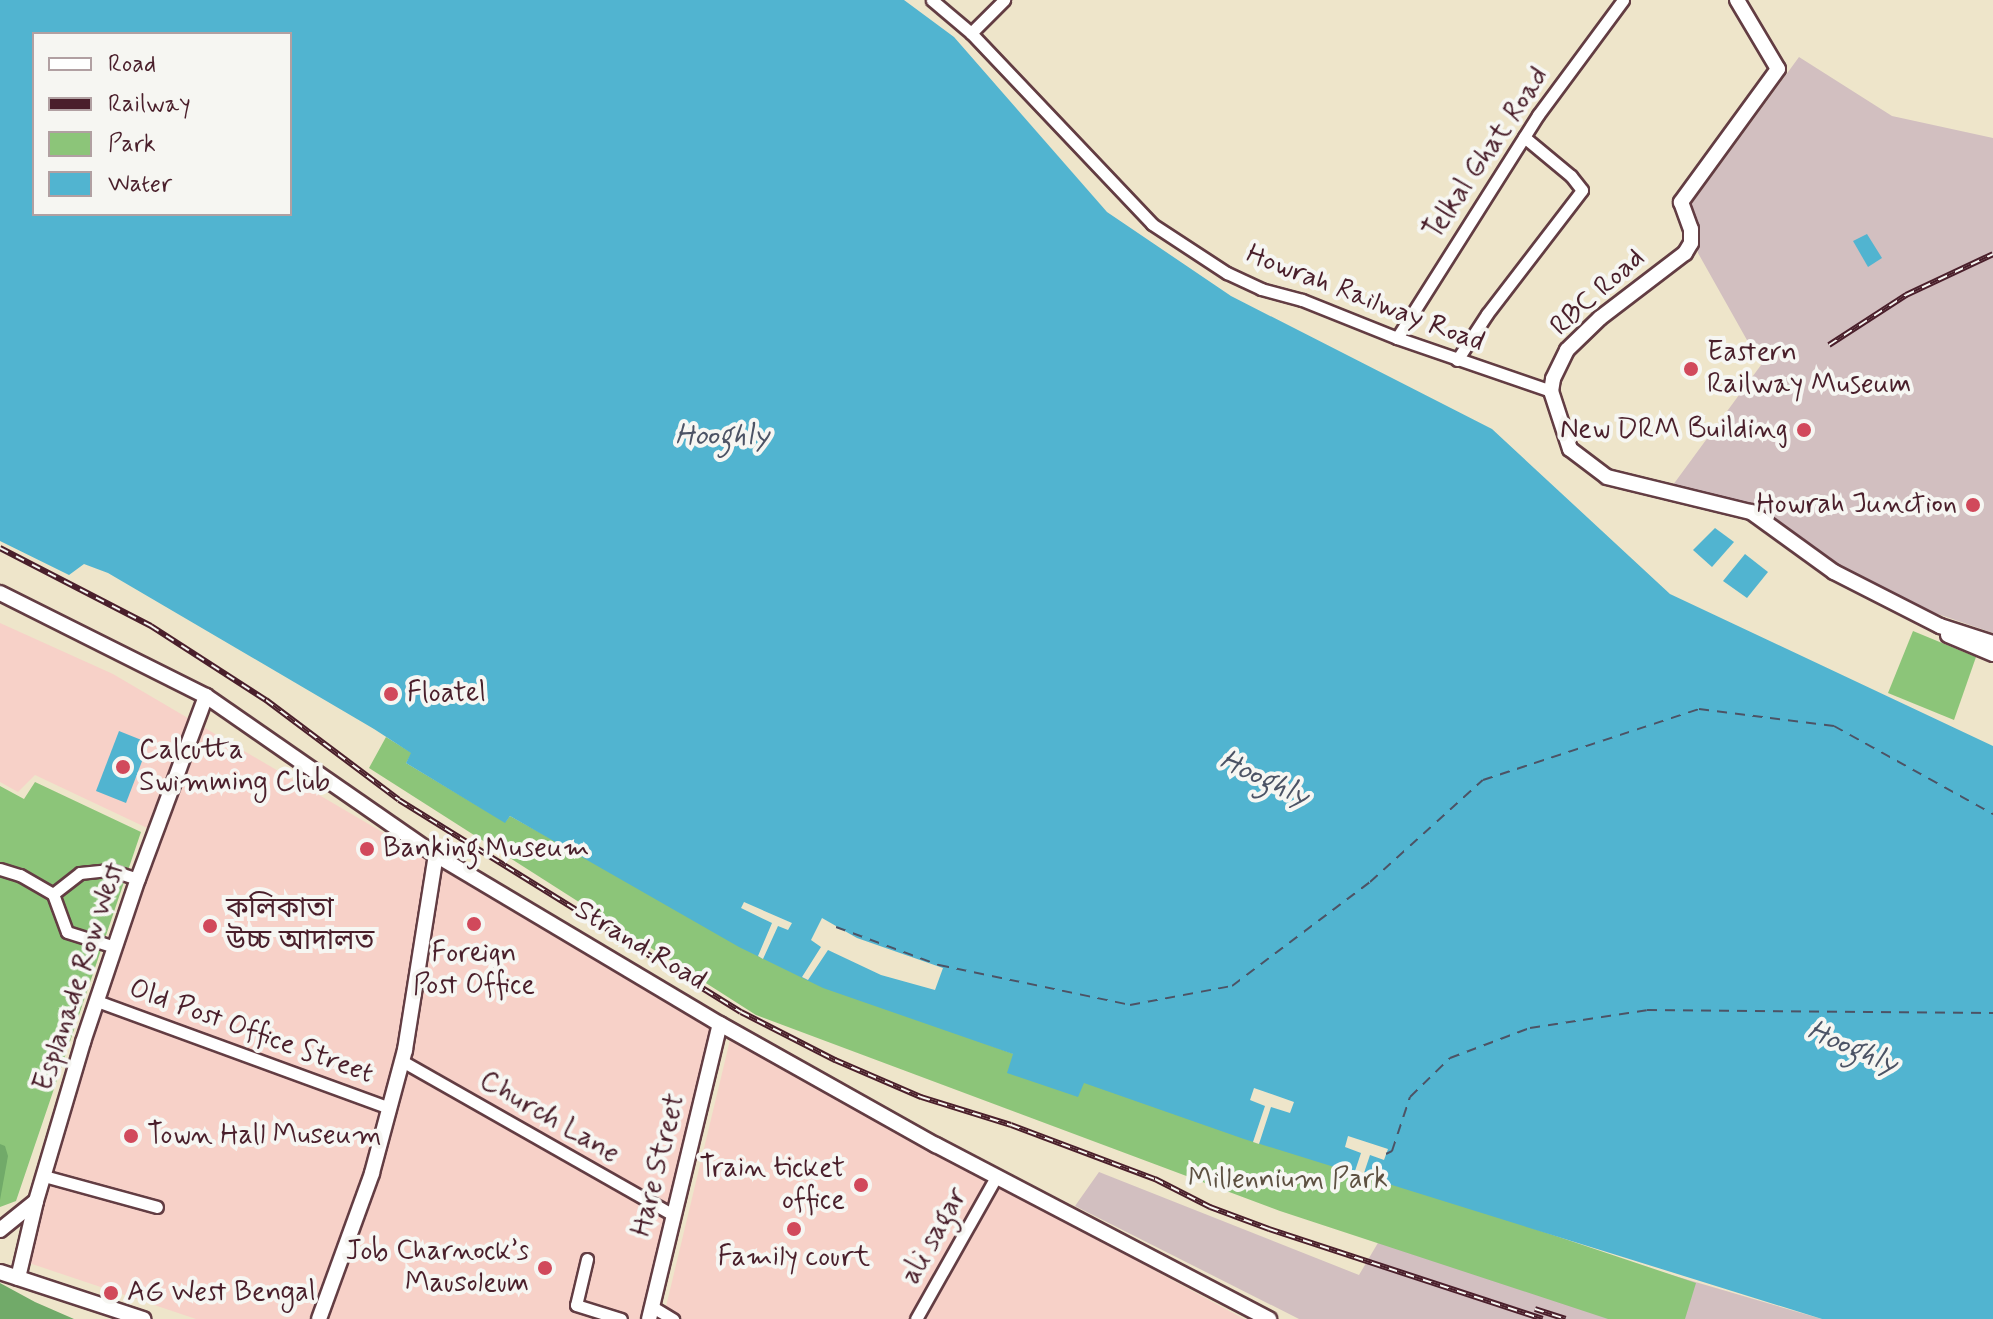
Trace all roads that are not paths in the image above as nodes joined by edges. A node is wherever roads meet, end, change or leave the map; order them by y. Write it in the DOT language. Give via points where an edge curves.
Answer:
graph roads {
  1 [pos="932,0"];
  2 [pos="1004,0"];
  3 [pos="1623,0"];
  4 [pos="1737,0"];
  5 [pos="971,33"];
  6 [pos="1524,137"];
  7 [pos="1397,338"];
  8 [pos="1457,360"];
  9 [pos="1551,391"];
  10 [pos="0,593"];
  11 [pos="1940,626"];
  12 [pos="1993,643"];
  13 [pos="1993,654"];
  14 [pos="206,696"];
  15 [pos="436,855"];
  16 [pos="0,869"];
  17 [pos="138,879"];
  18 [pos="53,894"];
  19 [pos="115,947"];
  20 [pos="97,1001"];
  21 [pos="720,1024"];
  22 [pos="402,1061"];
  23 [pos="389,1108"];
  24 [pos="44,1176"];
  25 [pos="996,1177"];
  26 [pos="36,1201"];
  27 [pos="157,1207"];
  28 [pos="673,1215"];
  29 [pos="0,1230"];
  30 [pos="587,1259"];
  31 [pos="0,1272"];
  32 [pos="18,1278"];
  33 [pos="650,1313"];
  34 [pos="143,1319"];
  35 [pos="319,1319"];
  36 [pos="621,1319"];
  37 [pos="673,1319"];
  38 [pos="916,1319"];
  39 [pos="1269,1319"];
  1 -- 5 [label="street, Howrah Railway Road"];
  2 -- 5 [label="street"];
  3 -- 6 [label="street, Telkal Ghat Road"];
  4 -- 9 [label="main road, RBC Road" via="1778,69 1681,202 1691,229 1685,253 1567,350"];
  5 -- 7 [label="street, Howrah Railway Road" via="1152,224 1261,289"];
  6 -- 7 [label="street, Telkal Ghat Road"];
  6 -- 8 [label="street" via="1582,190"];
  7 -- 8 [label="street, Howrah Railway Road"];
  8 -- 9 [label="street, Howrah Railway Road"];
  9 -- 11 [label="main road" via="1570,449 1607,477 1751,512 1834,572"];
  10 -- 14 [label="main road, Strand Road"];
  11 -- 12 [label="main road"];
  11 -- 13 [label="main road"];
  14 -- 15 [label="main road, Strand Road"];
  14 -- 17 [label="main road, Esplanade Row West"];
  15 -- 21 [label="main road, Strand Road"];
  15 -- 22 [label="main road"];
  16 -- 18 [label="street"];
  17 -- 18 [label="street" via="110,870 80,873"];
  17 -- 19 [label="main road, Esplanade Row West"];
  18 -- 19 [label="street" via="67,932"];
  19 -- 20 [label="main road, Esplanade Row West"];
  20 -- 23 [label="street, Old Post Office Street"];
  20 -- 24 [label="main road, Esplanade Row West"];
  21 -- 25 [label="main road, Strand Road"];
  21 -- 28 [label="main road, Hare Street"];
  22 -- 23 [label="main road"];
  22 -- 28 [label="street, Church Lane"];
  23 -- 35 [label="main road" via="372,1173"];
  24 -- 26 [label="main road, Esplanade Row West"];
  24 -- 27 [label="street"];
  25 -- 38 [label="street, ali sagar"];
  25 -- 39 [label="main road, Strand Road"];
  26 -- 29 [label="main road"];
  26 -- 32 [label="main road, Esplanade Row West"];
  28 -- 33 [label="main road, Hare Street"];
  30 -- 36 [label="street" via="576,1305"];
  31 -- 32 [label="main road"];
  32 -- 34 [label="main road"];
  33 -- 37 [label="street"];
}
